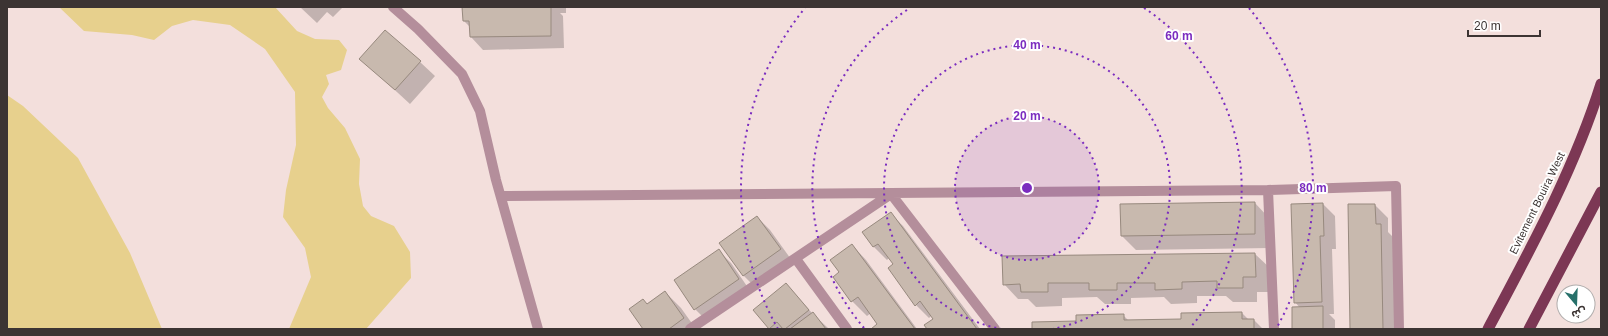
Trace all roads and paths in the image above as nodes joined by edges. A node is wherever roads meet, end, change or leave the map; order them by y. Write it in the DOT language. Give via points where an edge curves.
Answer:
graph roads {
  1 [pos="393,7"];
  2 [pos="1601,84"];
  3 [pos="1268,190"];
  4 [pos="1601,192"];
  5 [pos="892,194"];
  6 [pos="501,196"];
  7 [pos="796,259"];
  8 [pos="538,329"];
  9 [pos="690,329"];
  10 [pos="847,329"];
  11 [pos="995,329"];
  12 [pos="1274,329"];
  13 [pos="1399,329"];
  14 [pos="1488,329"];
  15 [pos="1529,329"];
  1 -- 6 [label="street" via="462,74 480,111"];
  2 -- 14 [label="highway, Evitement Bouira West" via="1570,168"];
  3 -- 5 [label="street"];
  3 -- 12 [label="street"];
  3 -- 13 [label="street" via="1396,186"];
  4 -- 15 [label="highway"];
  5 -- 6 [label="street"];
  5 -- 7 [label="street"];
  5 -- 11 [label="street"];
  6 -- 8 [label="street"];
  7 -- 9 [label="street"];
  7 -- 10 [label="street"];
}
